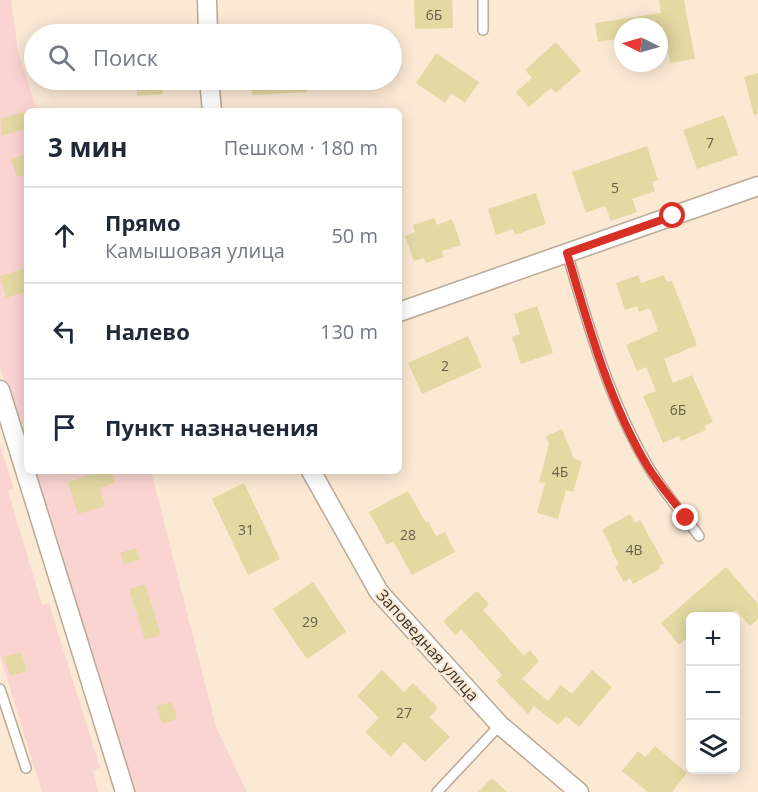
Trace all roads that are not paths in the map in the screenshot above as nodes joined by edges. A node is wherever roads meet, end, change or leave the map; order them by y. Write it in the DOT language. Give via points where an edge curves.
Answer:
graph roads {
  1 [pos="207,0"];
  2 [pos="483,0"];
  3 [pos="208,24"];
  4 [pos="483,30"];
  5 [pos="210,90"];
  6 [pos="212,108"];
  7 [pos="758,186"];
  8 [pos="567,253"];
  9 [pos="402,311"];
  10 [pos="0,390"];
  11 [pos="24,467"];
  12 [pos="26,474"];
  13 [pos="313,474"];
  14 [pos="699,536"];
  15 [pos="0,689"];
  16 [pos="500,725"];
  17 [pos="26,768"];
  18 [pos="125,792"];
  19 [pos="437,792"];
  20 [pos="579,792"];
  1 -- 3 [label="street"];
  2 -- 4 [label="lane"];
  5 -- 6 [label="street"];
  7 -- 8 [label="street"];
  8 -- 9 [label="street"];
  8 -- 14 [label="lane" via="617,404 648,467"];
  10 -- 11 [label="street"];
  12 -- 18 [label="street"];
  13 -- 16 [label="street, Заповедная улица" via="379,592"];
  15 -- 17 [label="lane"];
  16 -- 19 [label="lane"];
  16 -- 20 [label="street, Заповедная улица"];
}
